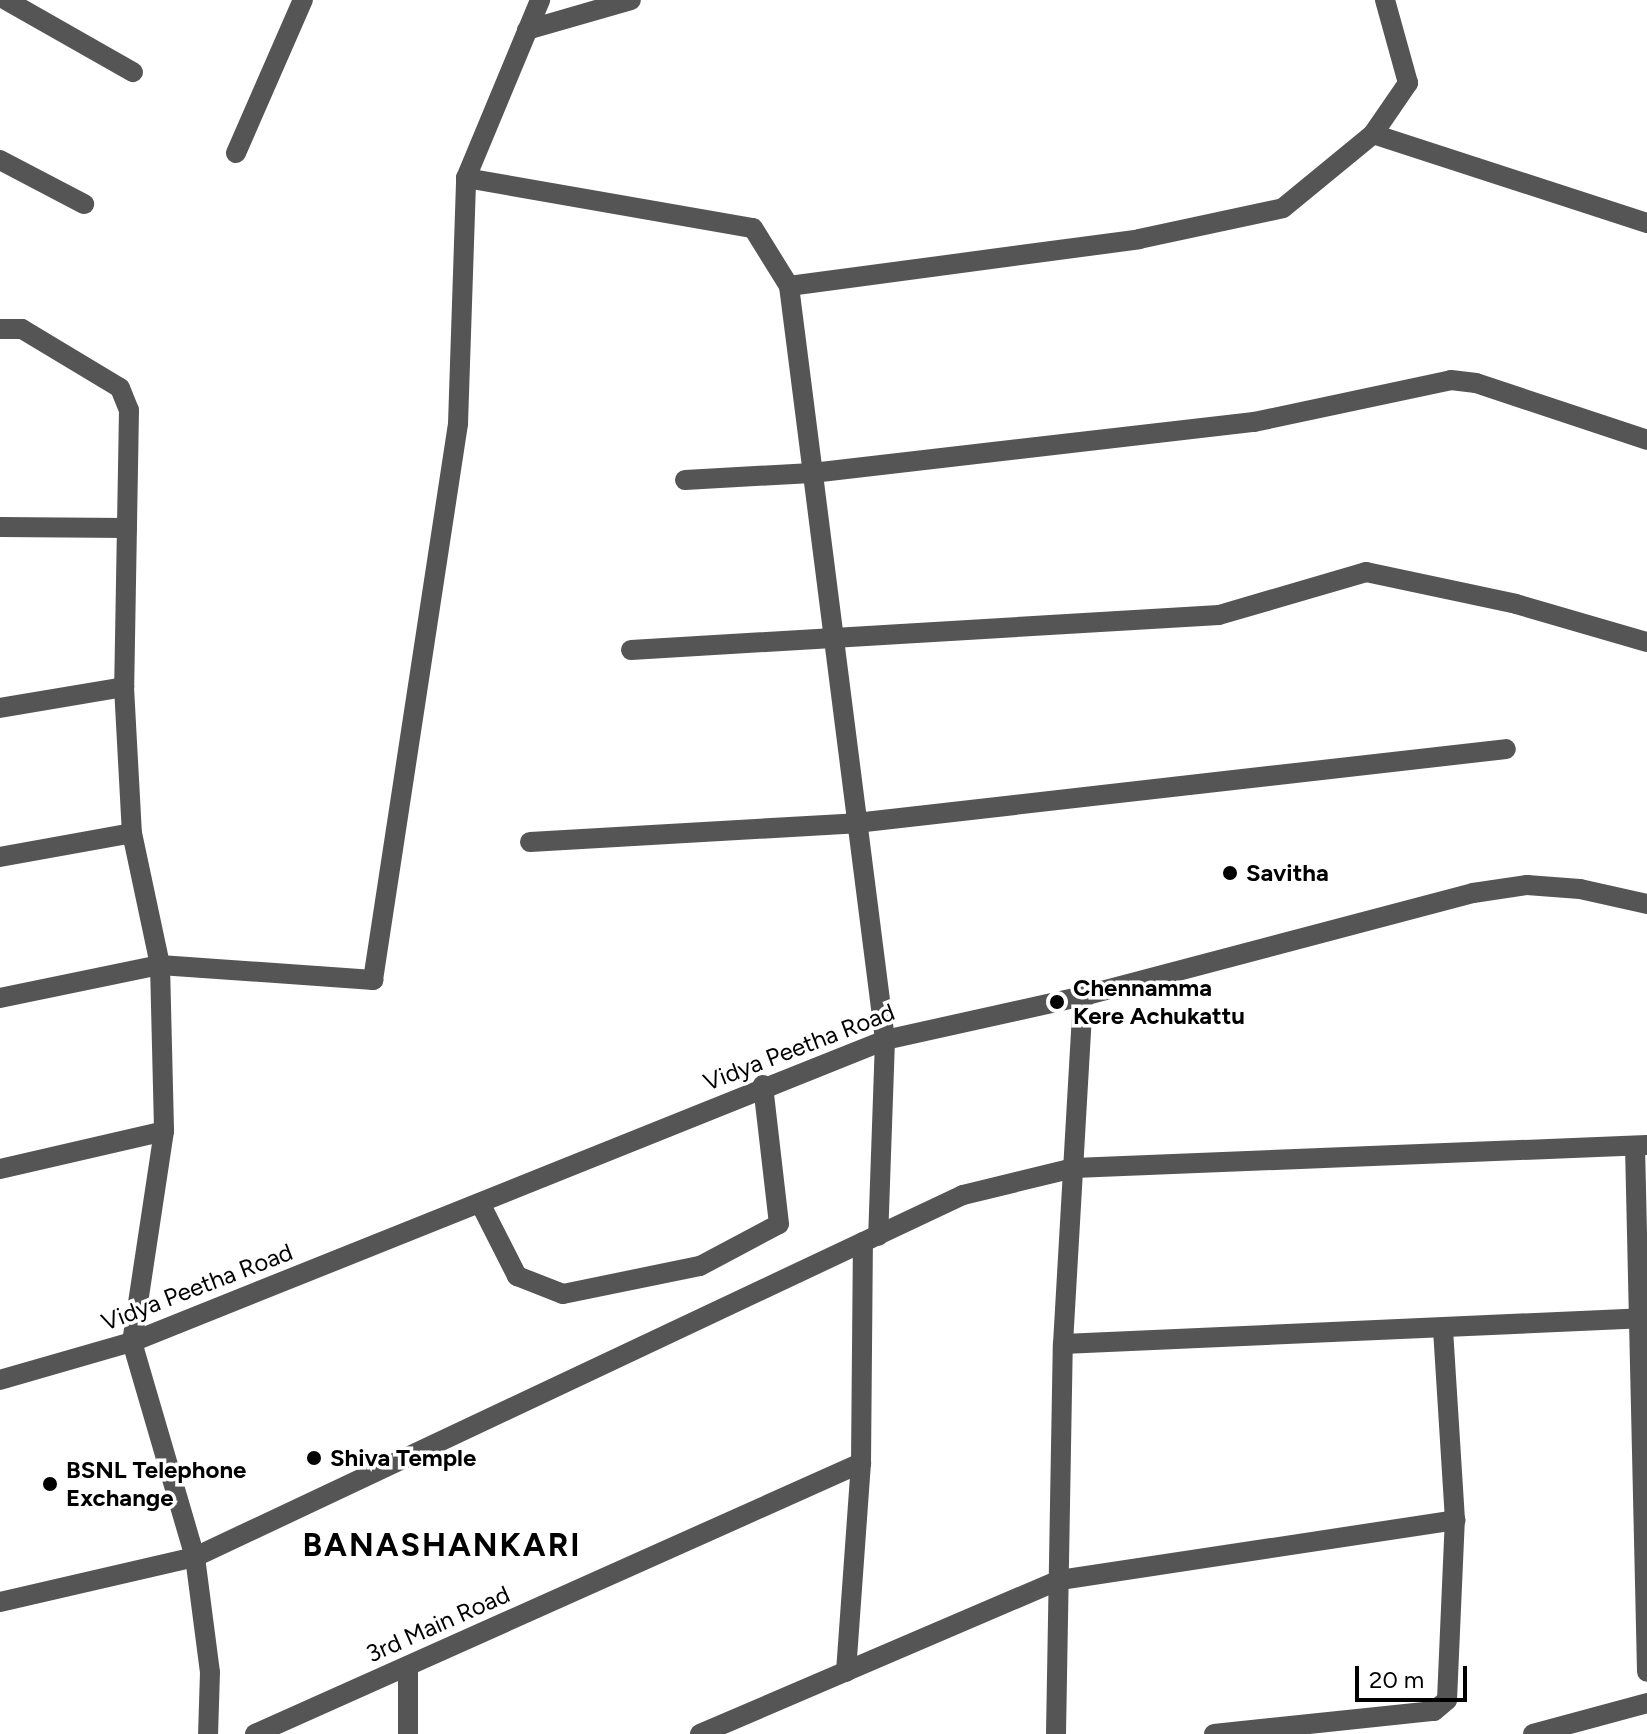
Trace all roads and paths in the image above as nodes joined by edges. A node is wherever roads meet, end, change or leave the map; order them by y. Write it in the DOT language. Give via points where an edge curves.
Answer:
graph roads {
  1 [pos="6,0"];
  2 [pos="303,0"];
  3 [pos="540,0"];
  4 [pos="631,0"];
  5 [pos="1385,0"];
  6 [pos="527,30"];
  7 [pos="133,72"];
  8 [pos="1373,134"];
  9 [pos="236,153"];
  10 [pos="0,160"];
  11 [pos="466,178"];
  12 [pos="84,204"];
  13 [pos="1647,223"];
  14 [pos="789,286"];
  15 [pos="0,329"];
  16 [pos="1647,440"];
  17 [pos="812,473"];
  18 [pos="685,480"];
  19 [pos="0,527"];
  20 [pos="127,528"];
  21 [pos="833,637"];
  22 [pos="1647,642"];
  23 [pos="631,650"];
  24 [pos="124,687"];
  25 [pos="0,708"];
  26 [pos="1506,749"];
  27 [pos="856,823"];
  28 [pos="132,833"];
  29 [pos="530,842"];
  30 [pos="0,857"];
  31 [pos="1647,904"];
  32 [pos="160,965"];
  33 [pos="1083,996"];
  34 [pos="0,998"];
  35 [pos="885,1040"];
  36 [pos="763,1085"];
  37 [pos="164,1131"];
  38 [pos="1641,1145"];
  39 [pos="1074,1168"];
  40 [pos="0,1169"];
  41 [pos="481,1205"];
  42 [pos="870,1239"];
  43 [pos="1642,1318"];
  44 [pos="1443,1330"];
  45 [pos="132,1342"];
  46 [pos="1063,1344"];
  47 [pos="0,1380"];
  48 [pos="861,1463"];
  49 [pos="1455,1520"];
  50 [pos="195,1557"];
  51 [pos="1060,1580"];
  52 [pos="0,1602"];
  53 [pos="408,1666"];
  54 [pos="1646,1667"];
  55 [pos="846,1672"];
  56 [pos="1647,1703"];
  57 [pos="208,1734"];
  58 [pos="255,1734"];
  59 [pos="408,1734"];
  60 [pos="700,1734"];
  61 [pos="1056,1734"];
  62 [pos="1214,1734"];
  63 [pos="1533,1734"];
  1 -- 7 [label="street"];
  2 -- 9 [label="street"];
  3 -- 6 [label="street"];
  4 -- 6 [label="street"];
  5 -- 8 [label="street" via="1408,83"];
  6 -- 11 [label="street"];
  8 -- 13 [label="street"];
  8 -- 14 [label="street" via="1283,208 1139,239"];
  10 -- 12 [label="street"];
  11 -- 14 [label="street" via="753,228"];
  11 -- 32 [label="street" via="458,424 373,980"];
  14 -- 17 [label="street"];
  15 -- 20 [label="street" via="22,329 120,388 129,410"];
  16 -- 17 [label="street" via="1451,380 1254,422"];
  17 -- 18 [label="street"];
  17 -- 21 [label="street"];
  19 -- 20 [label="street"];
  20 -- 24 [label="street"];
  21 -- 22 [label="street" via="1219,615 1366,572 1516,604"];
  21 -- 23 [label="street"];
  21 -- 27 [label="street"];
  24 -- 25 [label="street"];
  24 -- 28 [label="street"];
  26 -- 27 [label="street"];
  27 -- 29 [label="street"];
  27 -- 35 [label="street"];
  28 -- 30 [label="street"];
  28 -- 32 [label="street"];
  31 -- 33 [label="street, Vidya Peetha Road" via="1580,889 1527,885 1473,893"];
  32 -- 34 [label="street"];
  32 -- 37 [label="street"];
  33 -- 35 [label="street, Vidya Peetha Road"];
  33 -- 39 [label="street"];
  35 -- 36 [label="street, Vidya Peetha Road"];
  35 -- 42 [label="street"];
  36 -- 41 [label="street, Vidya Peetha Road"];
  36 -- 41 [label="street" via="779,1224 700,1266 563,1294 517,1276"];
  37 -- 40 [label="street"];
  37 -- 45 [label="street"];
  38 -- 39 [label="street"];
  38 -- 43 [label="street"];
  39 -- 42 [label="street" via="963,1195"];
  39 -- 46 [label="street"];
  41 -- 45 [label="street, Vidya Peetha Road"];
  42 -- 48 [label="street"];
  42 -- 50 [label="street"];
  43 -- 44 [label="street"];
  43 -- 54 [label="street"];
  44 -- 46 [label="street"];
  44 -- 49 [label="street"];
  45 -- 47 [label="street, Vidya Peetha Road"];
  45 -- 50 [label="street"];
  46 -- 51 [label="street"];
  48 -- 53 [label="street, 3rd Main Road"];
  48 -- 55 [label="street"];
  49 -- 51 [label="street"];
  49 -- 62 [label="street" via="1447,1700 1442,1706"];
  50 -- 52 [label="street"];
  50 -- 57 [label="street" via="210,1672"];
  51 -- 55 [label="street"];
  51 -- 61 [label="street"];
  53 -- 58 [label="street, 3rd Main Road"];
  53 -- 59 [label="street"];
  55 -- 60 [label="street"];
  56 -- 63 [label="street"];
}
